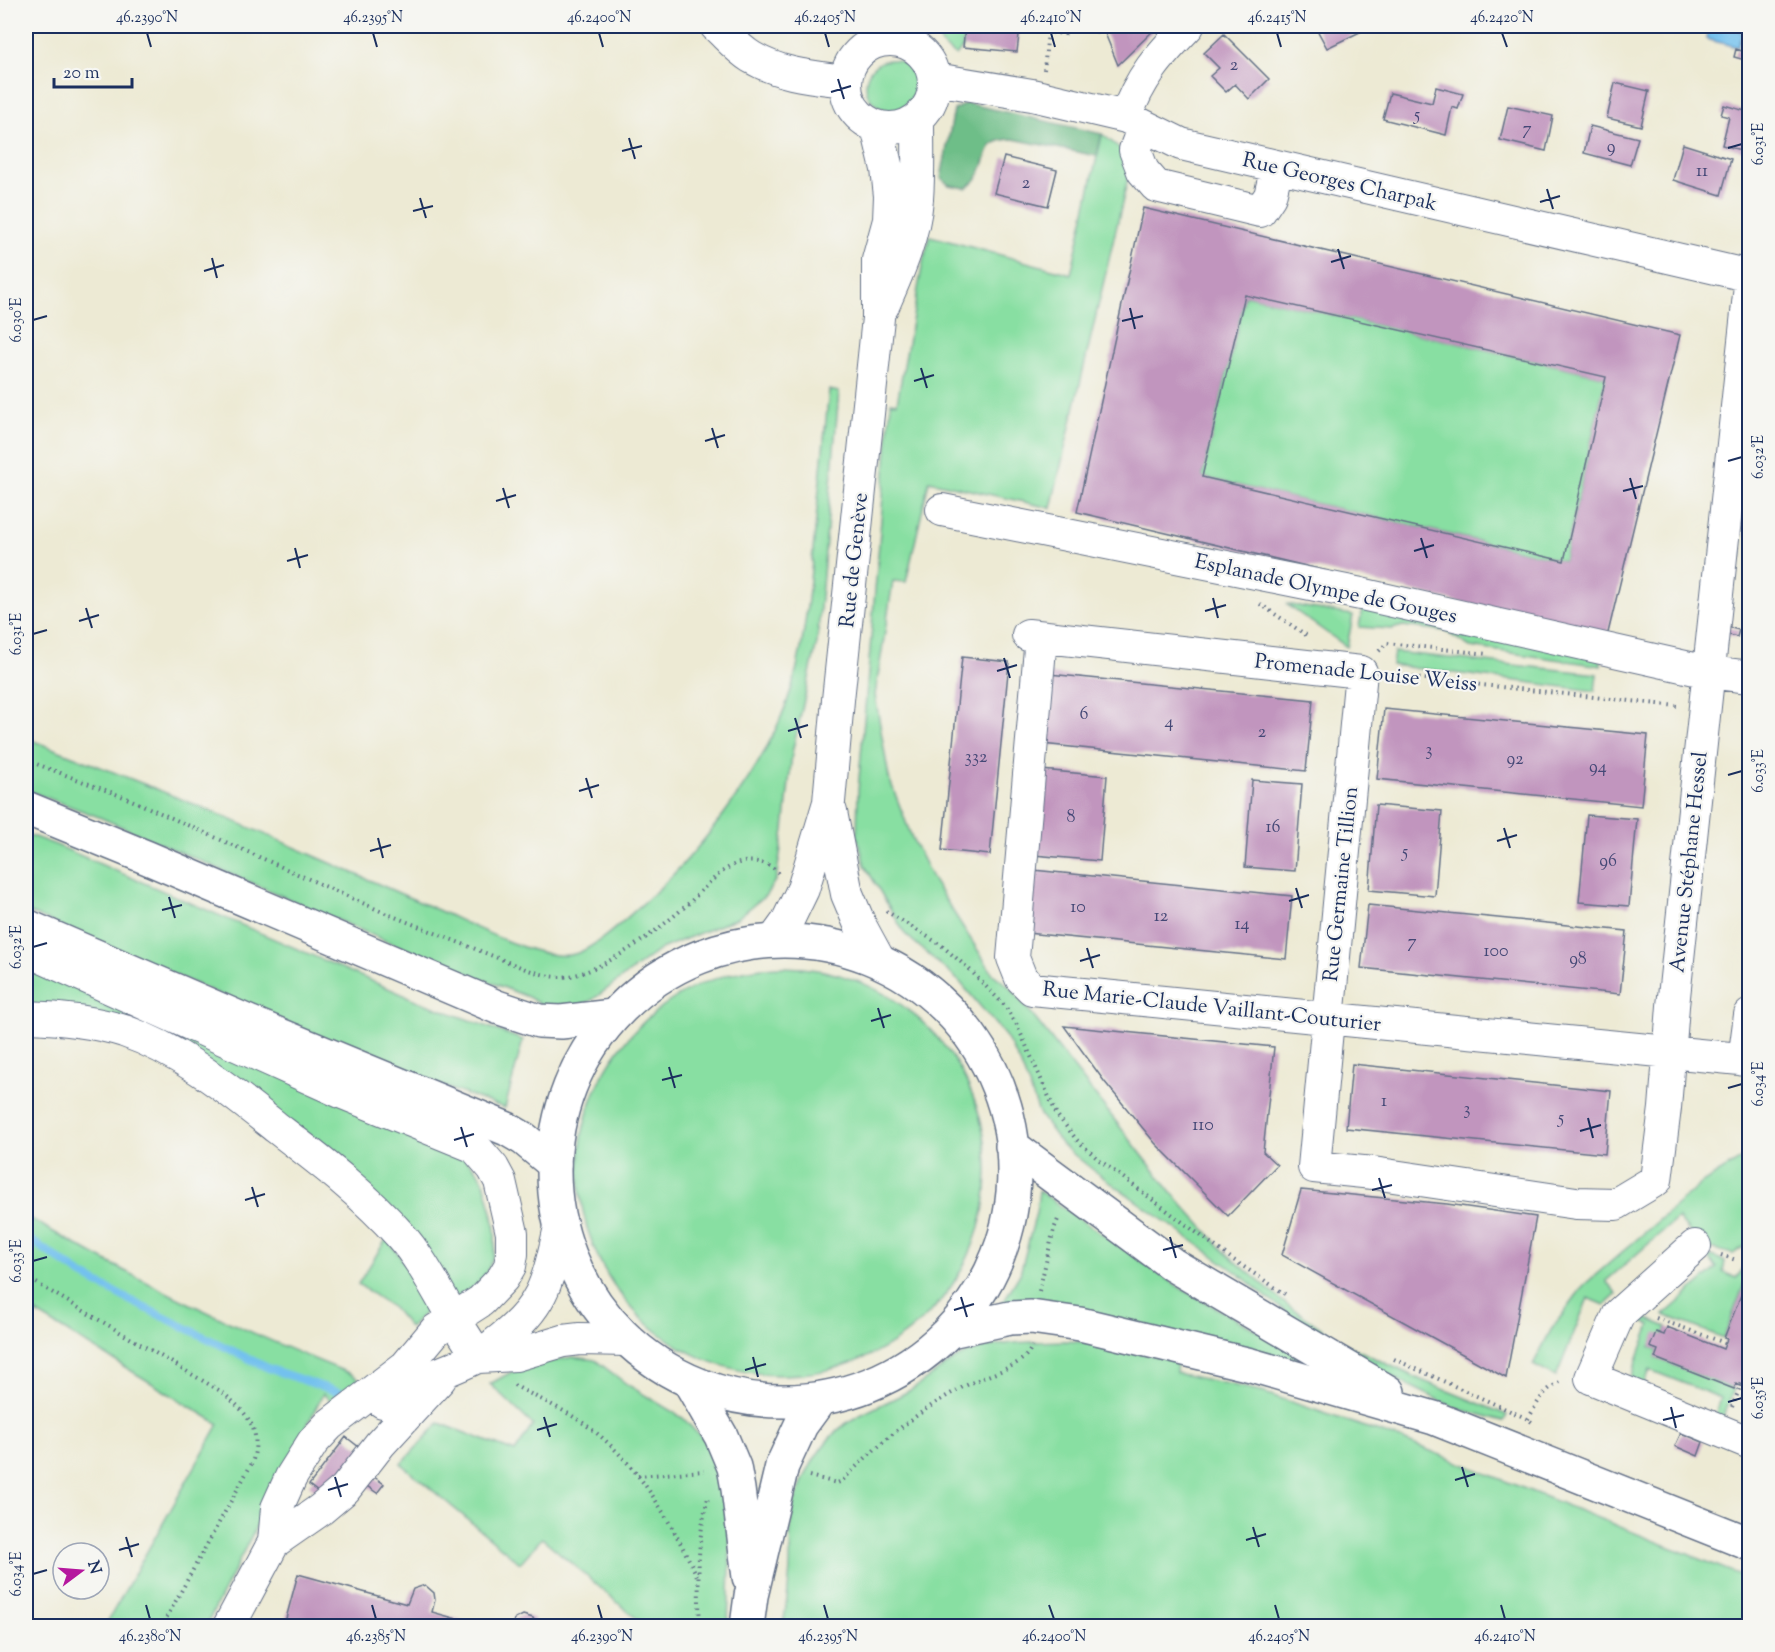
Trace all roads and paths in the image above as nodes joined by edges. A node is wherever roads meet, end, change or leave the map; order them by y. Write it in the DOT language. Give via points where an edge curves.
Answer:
graph roads {
  1 [pos="716,26"];
  2 [pos="1036,26"];
  3 [pos="1102,26"];
  4 [pos="1188,26"];
  5 [pos="1066,28"];
  6 [pos="903,33"];
  7 [pos="1044,76"];
  8 [pos="935,79"];
  9 [pos="846,81"];
  10 [pos="918,119"];
  11 [pos="1135,122"];
  12 [pos="877,127"];
  13 [pos="1277,167"];
  14 [pos="1749,276"];
  15 [pos="1749,285"];
  16 [pos="878,318"];
  17 [pos="942,510"];
  18 [pos="1255,600"];
  19 [pos="1035,636"];
  20 [pos="1312,639"];
  21 [pos="1361,672"];
  22 [pos="1708,672"];
  23 [pos="1749,677"];
  24 [pos="1705,709"];
  25 [pos="26,760"];
  26 [pos="829,802"];
  27 [pos="26,808"];
  28 [pos="781,878"];
  29 [pos="881,906"];
  30 [pos="26,926"];
  31 [pos="774,940"];
  32 [pos="26,950"];
  33 [pos="880,962"];
  34 [pos="1749,1015"];
  35 [pos="613,1016"];
  36 [pos="26,1017"];
  37 [pos="1327,1017"];
  38 [pos="1669,1052"];
  39 [pos="1747,1060"];
  40 [pos="1012,1146"];
  41 [pos="1098,1159"];
  42 [pos="554,1164"];
  43 [pos="1314,1167"];
  44 [pos="1075,1193"];
  45 [pos="561,1223"];
  46 [pos="1695,1246"];
  47 [pos="26,1277"];
  48 [pos="1294,1300"];
  49 [pos="1627,1308"];
  50 [pos="453,1317"];
  51 [pos="1035,1317"];
  52 [pos="950,1330"];
  53 [pos="628,1340"];
  54 [pos="1725,1343"];
  55 [pos="1389,1356"];
  56 [pos="478,1357"];
  57 [pos="1591,1378"];
  58 [pos="691,1384"];
  59 [pos="820,1399"];
  60 [pos="1434,1418"];
  61 [pos="1528,1419"];
  62 [pos="1536,1426"];
  63 [pos="1749,1443"];
  64 [pos="782,1466"];
  65 [pos="728,1469"];
  66 [pos="638,1476"];
  67 [pos="274,1542"];
  68 [pos="1749,1544"];
  69 [pos="697,1576"];
  70 [pos="749,1611"];
  71 [pos="162,1626"];
  72 [pos="229,1626"];
  73 [pos="700,1626"];
  1 -- 9 [label="street" via="750,56 773,68"];
  2 -- 5 [label="path"];
  3 -- 5 [label="path" via="1101,32"];
  4 -- 11 [label="street" via="1140,82"];
  5 -- 7 [label="path" via="1065,34 1048,32"];
  6 -- 8 [label="street" via="924,55"];
  6 -- 9 [label="street" via="869,45 853,60"];
  8 -- 10 [label="street" via="932,101"];
  8 -- 11 [label="street, Rue Georges Charpak" via="1032,95"];
  9 -- 12 [label="street" via="854,109"];
  10 -- 12 [label="street" via="898,128"];
  10 -- 16 [label="street, Rue de Genève" via="913,222"];
  11 -- 13 [label="street, Rue Georges Charpak" via="1180,144"];
  11 -- 13 [label="street" via="1135,150 1143,171 1156,186 1260,211 1270,196"];
  12 -- 16 [label="street, Rue de Genève" via="890,196 889,220 878,260"];
  13 -- 14 [label="street, Rue Georges Charpak"];
  15 -- 22 [label="street, Avenue Stéphane Hessel"];
  16 -- 26 [label="street, Rue de Genève"];
  17 -- 22 [label="street, Esplanade Olympe de Gouges" via="1361,594"];
  18 -- 20 [label="path"];
  19 -- 21 [label="street, Promenade Louise Weiss"];
  19 -- 37 [label="street, Rue Marie-Claude Vaillant-Couturier" via="1013,958 1021,978 1032,989"];
  21 -- 24 [label="path, Promenade Louise Weiss"];
  21 -- 37 [label="street, Rue Germaine Tillion"];
  22 -- 23 [label="street"];
  22 -- 24 [label="street, Avenue Stéphane Hessel"];
  24 -- 38 [label="street, Avenue Stéphane Hessel"];
  25 -- 28 [label="path" via="129,799 385,913 551,977 571,976 627,950 667,923 736,863 764,863"];
  26 -- 31 [label="street, Rue de Genève" via="803,889"];
  26 -- 33 [label="street, Rue de Genève" via="847,894"];
  27 -- 35 [label="main road" via="497,1007 539,1021"];
  29 -- 41 [label="path" via="941,945 1005,1006 1057,1115"];
  30 -- 42 [label="main road" via="507,1129"];
  31 -- 33 [label="main road" via="830,945"];
  31 -- 35 [label="main road" via="714,952 683,965 647,986"];
  32 -- 50 [label="street" via="343,1093 475,1147 500,1181 512,1233 512,1254 510,1266 494,1289"];
  33 -- 40 [label="main road" via="930,994 979,1050 999,1091"];
  34 -- 39 [label="street"];
  35 -- 42 [label="main road" via="597,1035 572,1081 557,1133"];
  36 -- 50 [label="street" via="60,1018 123,1031 204,1072 323,1163 372,1206 411,1250"];
  37 -- 38 [label="street, Rue Marie-Claude Vaillant-Couturier"];
  37 -- 43 [label="street, Rue Germaine Tillion"];
  38 -- 39 [label="street, Rue Marie-Claude Vaillant-Couturier"];
  38 -- 43 [label="street, Avenue Stéphane Hessel" via="1656,1179 1616,1204 1576,1203"];
  40 -- 44 [label="main road"];
  40 -- 52 [label="main road" via="1012,1199 1002,1249 981,1292"];
  41 -- 44 [label="path"];
  41 -- 48 [label="path"];
  42 -- 45 [label="main road"];
  44 -- 51 [label="path" via="1054,1229"];
  44 -- 60 [label="main road" via="1173,1265"];
  45 -- 53 [label="main road" via="582,1280"];
  45 -- 56 [label="street" via="539,1299 514,1329"];
  46 -- 49 [label="street"];
  47 -- 71 [label="path" via="222,1392 242,1409 256,1435 252,1463"];
  49 -- 54 [label="path"];
  49 -- 57 [label="street" via="1620,1314"];
  50 -- 56 [label="street"];
  50 -- 67 [label="street" via="436,1330 406,1366 329,1425 313,1442 278,1508"];
  51 -- 52 [label="main road"];
  51 -- 60 [label="main road" via="1251,1365"];
  51 -- 64 [label="path" via="1032,1347 1027,1356 937,1402 873,1450 842,1481 826,1481"];
  52 -- 59 [label="main road" via="889,1376 869,1386"];
  53 -- 56 [label="street" via="580,1339 516,1355"];
  53 -- 58 [label="main road" via="649,1359"];
  55 -- 61 [label="path"];
  56 -- 66 [label="path" via="494,1374 587,1426"];
  56 -- 67 [label="street" via="398,1392 346,1430 323,1452 283,1510"];
  57 -- 61 [label="path" via="1551,1385"];
  57 -- 63 [label="street"];
  58 -- 59 [label="main road" via="758,1400"];
  58 -- 65 [label="main road" via="721,1436"];
  59 -- 64 [label="main road" via="801,1425"];
  60 -- 68 [label="main road"];
  61 -- 62 [label="path"];
  64 -- 70 [label="main road"];
  65 -- 66 [label="path"];
  65 -- 69 [label="path" via="712,1480 699,1543"];
  65 -- 70 [label="main road" via="738,1489"];
  66 -- 69 [label="path" via="659,1504"];
  67 -- 72 [label="street"];
  69 -- 73 [label="path"];
}
